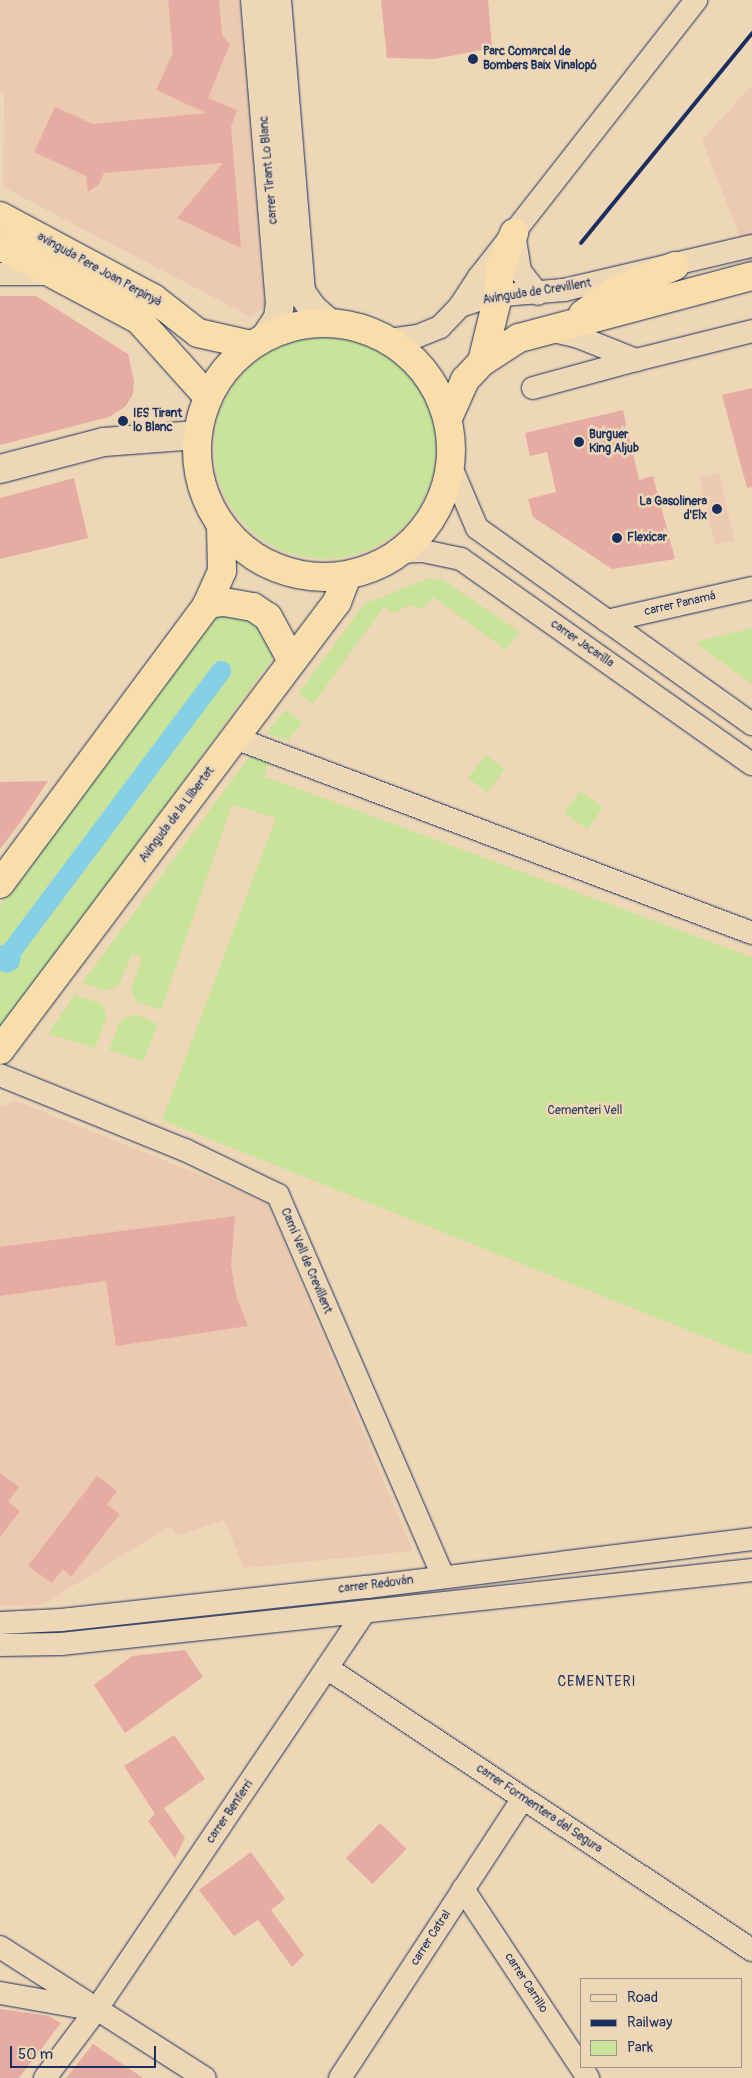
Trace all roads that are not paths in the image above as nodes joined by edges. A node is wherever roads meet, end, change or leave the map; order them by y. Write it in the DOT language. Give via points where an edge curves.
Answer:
graph roads {
  1 [pos="255,0"];
  2 [pos="277,0"];
  3 [pos="696,0"];
  4 [pos="0,216"];
  5 [pos="514,233"];
  6 [pos="0,246"];
  7 [pos="752,246"];
  8 [pos="675,266"];
  9 [pos="0,274"];
  10 [pos="50,274"];
  11 [pos="752,276"];
  12 [pos="538,294"];
  13 [pos="498,296"];
  14 [pos="460,306"];
  15 [pos="328,322"];
  16 [pos="558,327"];
  17 [pos="752,331"];
  18 [pos="390,340"];
  19 [pos="259,341"];
  20 [pos="636,360"];
  21 [pos="482,362"];
  22 [pos="532,388"];
  23 [pos="208,397"];
  24 [pos="448,418"];
  25 [pos="197,435"];
  26 [pos="451,467"];
  27 [pos="0,469"];
  28 [pos="220,526"];
  29 [pos="401,552"];
  30 [pos="347,576"];
  31 [pos="752,588"];
  32 [pos="207,604"];
  33 [pos="607,621"];
  34 [pos="590,650"];
  35 [pos="292,661"];
  36 [pos="752,724"];
  37 [pos="235,738"];
  38 [pos="752,764"];
  39 [pos="0,884"];
  40 [pos="752,933"];
  41 [pos="0,1050"];
  42 [pos="0,1075"];
  43 [pos="752,1538"];
  44 [pos="752,1570"];
  45 [pos="443,1577"];
  46 [pos="364,1613"];
  47 [pos="0,1623"];
  48 [pos="0,1645"];
  49 [pos="327,1668"];
  50 [pos="523,1798"];
  51 [pos="463,1889"];
  52 [pos="0,1947"];
  53 [pos="752,1950"];
  54 [pos="0,1993"];
  55 [pos="96,2010"];
  56 [pos="580,2066"];
  57 [pos="45,2078"];
  58 [pos="205,2078"];
  59 [pos="340,2078"];
  1 -- 19 [label="main road, carrer Tirant Lo Blanc" via="280,302 278,318"];
  2 -- 15 [label="main road, carrer Tirant Lo Blanc" via="301,292 312,308"];
  3 -- 5 [label="street"];
  4 -- 19 [label="highway, avinguda Pere Joan Perpinyà" via="153,298 198,333"];
  5 -- 12 [label="street" via="520,271"];
  5 -- 13 [label="highway" via="500,268"];
  5 -- 14 [label="street"];
  6 -- 10 [label="highway"];
  7 -- 8 [label="street, Avinguda de Crevillent"];
  8 -- 12 [label="street, Avinguda de Crevillent"];
  8 -- 16 [label="highway" via="613,292"];
  9 -- 10 [label="street"];
  10 -- 23 [label="highway" via="139,320"];
  11 -- 16 [label="highway"];
  12 -- 13 [label="street, Avinguda de Crevillent"];
  13 -- 14 [label="street, Avinguda de Crevillent"];
  13 -- 21 [label="highway"];
  14 -- 18 [label="street" via="440,327 418,336"];
  15 -- 18 [label="highway"];
  15 -- 19 [label="highway" via="296,325"];
  16 -- 20 [label="street"];
  16 -- 21 [label="highway" via="519,338"];
  17 -- 20 [label="street"];
  18 -- 24 [label="highway" via="423,369 439,394"];
  19 -- 23 [label="highway" via="224,370"];
  20 -- 22 [label="street"];
  21 -- 24 [label="highway" via="465,380"];
  23 -- 25 [label="highway"];
  24 -- 26 [label="highway"];
  25 -- 27 [label="main road" via="104,442"];
  25 -- 28 [label="highway" via="197,467 207,502"];
  26 -- 29 [label="highway" via="440,505 424,530"];
  26 -- 33 [label="street" via="476,528"];
  28 -- 30 [label="highway" via="242,548 265,563 294,574 320,578"];
  28 -- 32 [label="highway" via="222,571"];
  29 -- 30 [label="highway" via="375,567"];
  29 -- 34 [label="street, carrer Jacarilla" via="423,551 461,559"];
  30 -- 35 [label="highway, Avinguda de la Llibertat" via="337,602"];
  31 -- 33 [label="street, carrer Panamá"];
  32 -- 35 [label="highway" via="224,602 253,607 268,617"];
  32 -- 39 [label="highway"];
  33 -- 34 [label="street"];
  33 -- 36 [label="street"];
  34 -- 38 [label="street, carrer Jacarilla"];
  35 -- 37 [label="highway, Avinguda de la Llibertat"];
  37 -- 40 [label="street"];
  37 -- 41 [label="highway, Avinguda de la Llibertat"];
  42 -- 45 [label="street, Camí Vell de Crevillent" via="185,1150 278,1195"];
  43 -- 45 [label="street, carrer Redován"];
  44 -- 46 [label="street, carrer Redován"];
  45 -- 47 [label="street, carrer Redován" via="61,1620"];
  46 -- 48 [label="street, carrer Redován" via="61,1644"];
  46 -- 49 [label="street, carrer Benferri"];
  49 -- 50 [label="street, carrer Formentera del Segura"];
  49 -- 55 [label="street, carrer Benferri"];
  50 -- 51 [label="street, carrer Catral"];
  50 -- 53 [label="street, carrer Formentera del Segura"];
  51 -- 56 [label="street, carrer Carrillo"];
  51 -- 59 [label="street, carrer Catral"];
  52 -- 55 [label="street"];
  54 -- 55 [label="street"];
  55 -- 57 [label="street, carrer Benferri"];
  55 -- 58 [label="street"];
}
